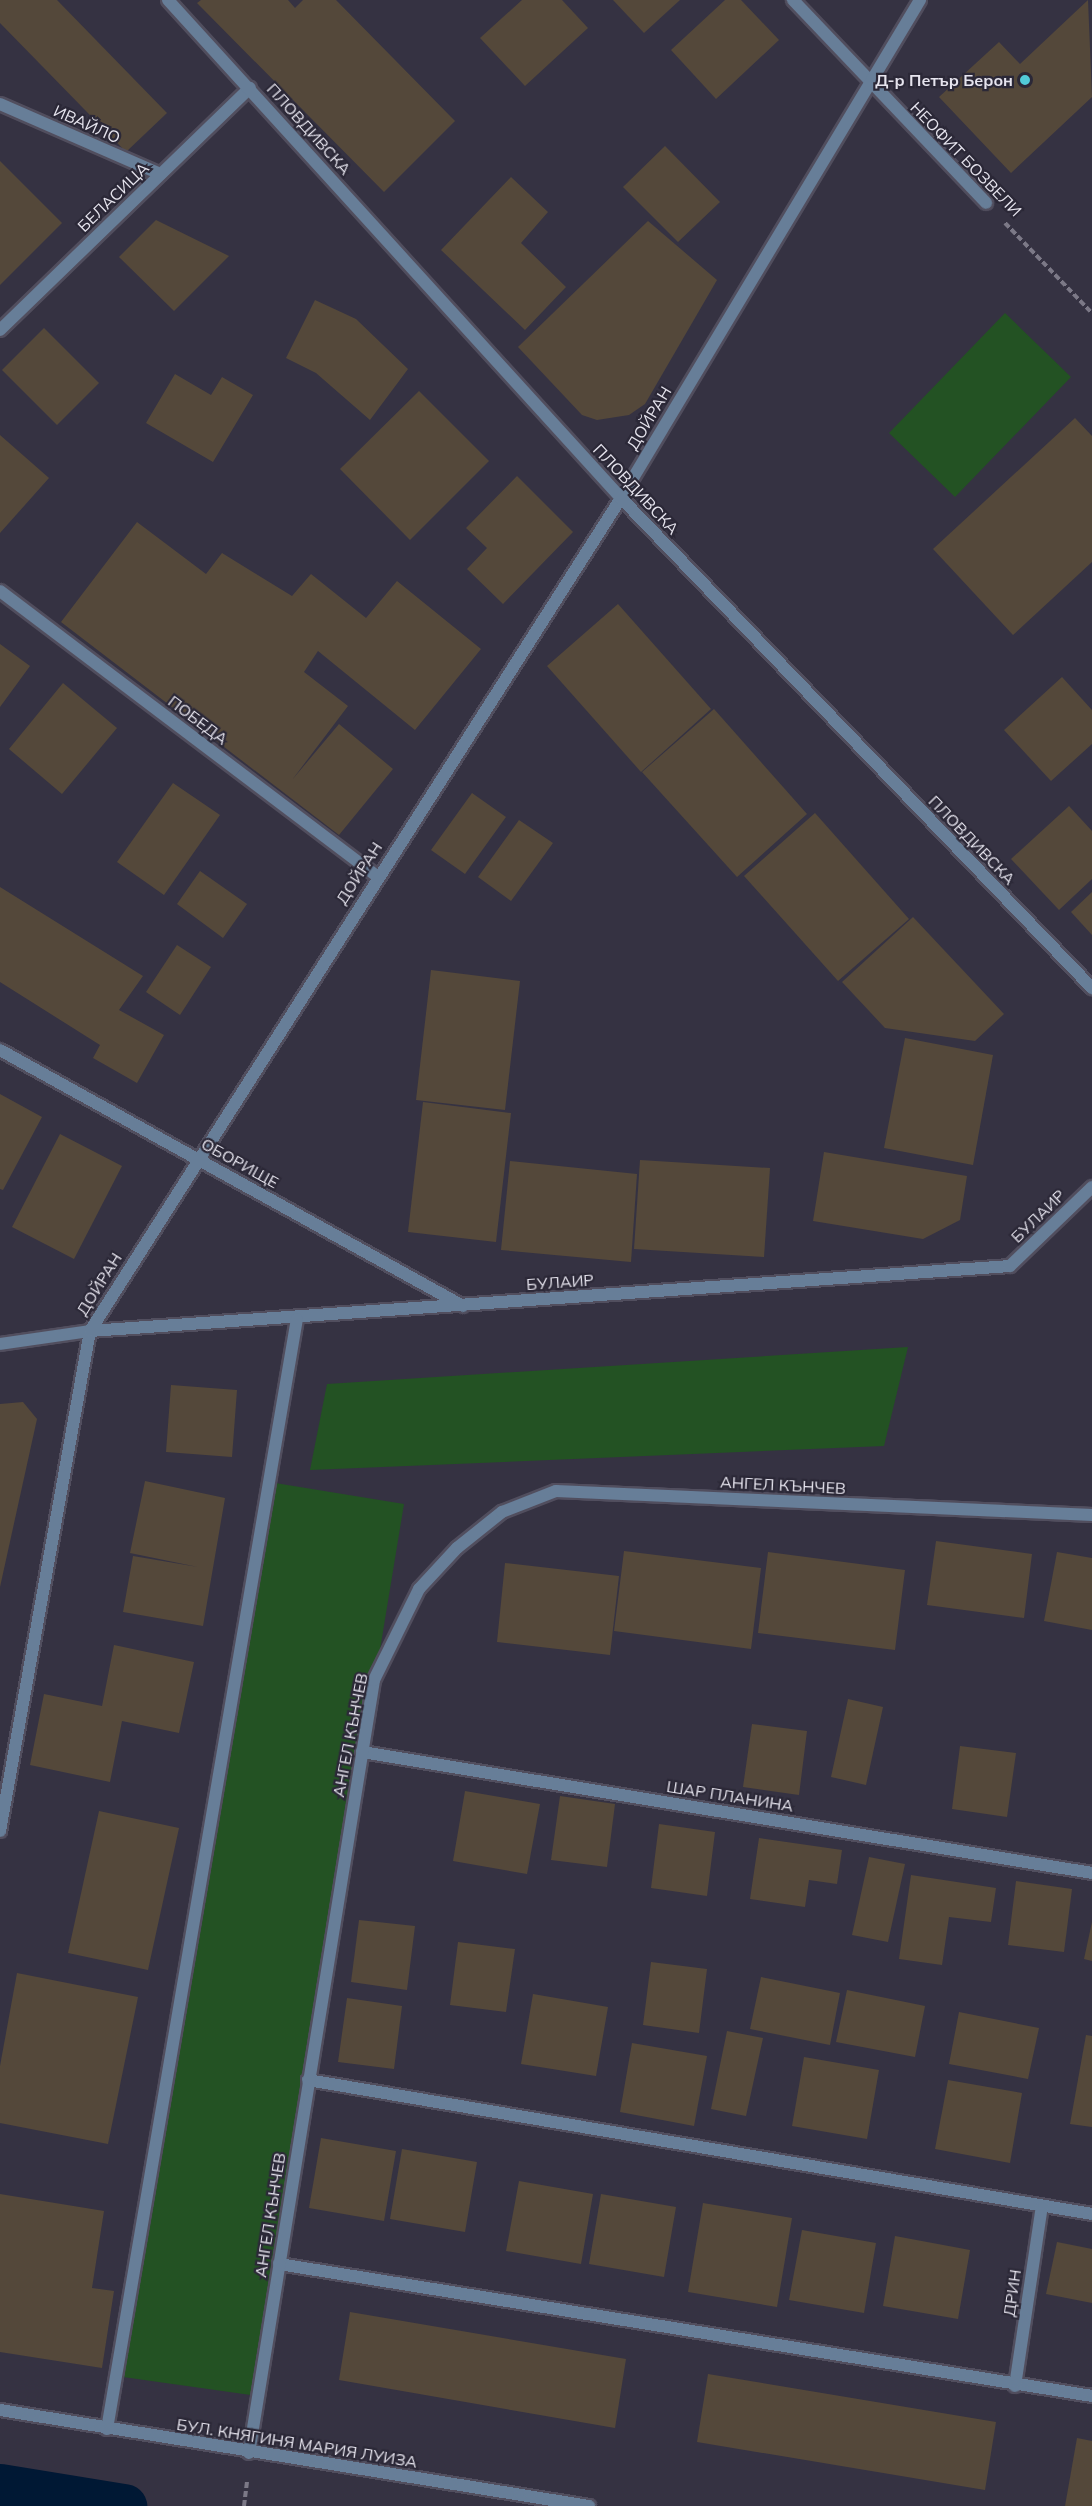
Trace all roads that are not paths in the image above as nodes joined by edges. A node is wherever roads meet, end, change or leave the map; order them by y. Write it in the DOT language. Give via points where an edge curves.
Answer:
graph roads {
  1 [pos="168,0"];
  2 [pos="794,0"];
  3 [pos="920,0"];
  4 [pos="869,83"];
  5 [pos="250,88"];
  6 [pos="0,104"];
  7 [pos="160,174"];
  8 [pos="986,203"];
  9 [pos="0,330"];
  10 [pos="621,498"];
  11 [pos="0,591"];
  12 [pos="377,876"];
  13 [pos="1092,988"];
  14 [pos="0,1050"];
  15 [pos="197,1158"];
  16 [pos="1092,1187"];
  17 [pos="463,1306"];
  18 [pos="297,1319"];
  19 [pos="90,1331"];
  20 [pos="0,1344"];
  21 [pos="1092,1515"];
  22 [pos="362,1752"];
  23 [pos="0,1831"];
  24 [pos="1092,1873"];
  25 [pos="308,2080"];
  26 [pos="1041,2206"];
  27 [pos="1092,2214"];
  28 [pos="279,2264"];
  29 [pos="1015,2386"];
  30 [pos="1092,2396"];
  31 [pos="0,2410"];
  32 [pos="107,2429"];
  33 [pos="249,2453"];
  34 [pos="589,2506"];
  1 -- 5 [label="street, ПЛОВДИВСКА"];
  2 -- 4 [label="street, НЕОФИТ БОЗВЕЛИ"];
  3 -- 4 [label="street, ДОЙРАН"];
  4 -- 8 [label="street, НЕОФИТ БОЗВЕЛИ"];
  4 -- 10 [label="street, ДОЙРАН"];
  5 -- 7 [label="street, БЕЛАСИЦА"];
  5 -- 10 [label="street, ПЛОВДИВСКА"];
  6 -- 7 [label="street, ИВАЙЛО"];
  7 -- 9 [label="street, БЕЛАСИЦА"];
  10 -- 12 [label="street, ДОЙРАН"];
  10 -- 13 [label="street, ПЛОВДИВСКА"];
  11 -- 12 [label="street, ПОБЕДА"];
  12 -- 15 [label="street, ДОЙРАН"];
  14 -- 15 [label="street, ОБОРИЩЕ"];
  15 -- 17 [label="street, ОБОРИЩЕ"];
  15 -- 19 [label="street, ДОЙРАН"];
  16 -- 17 [label="street, БУЛАИР" via="1010,1266"];
  17 -- 18 [label="street, БУЛАИР"];
  18 -- 19 [label="street, БУЛАИР"];
  18 -- 32 [label="street"];
  19 -- 20 [label="street, БУЛАИР"];
  19 -- 23 [label="street, ДОЙРАН"];
  21 -- 22 [label="street, АНГЕЛ КЪНЧЕВ" via="556,1491 502,1512 457,1548 419,1589 374,1680"];
  22 -- 24 [label="street, ШАР ПЛАНИНА"];
  22 -- 25 [label="street, АНГЕЛ КЪНЧЕВ"];
  25 -- 26 [label="street"];
  25 -- 28 [label="street, АНГЕЛ КЪНЧЕВ"];
  26 -- 27 [label="street"];
  26 -- 29 [label="street, ДРИН"];
  28 -- 29 [label="street"];
  28 -- 33 [label="street, АНГЕЛ КЪНЧЕВ"];
  29 -- 30 [label="street"];
  31 -- 32 [label="street, БУЛ. КНЯГИНЯ МАРИЯ ЛУИЗА"];
  32 -- 33 [label="street, БУЛ. КНЯГИНЯ МАРИЯ ЛУИЗА"];
  33 -- 34 [label="street, БУЛ. КНЯГИНЯ МАРИЯ ЛУИЗА"];
}
